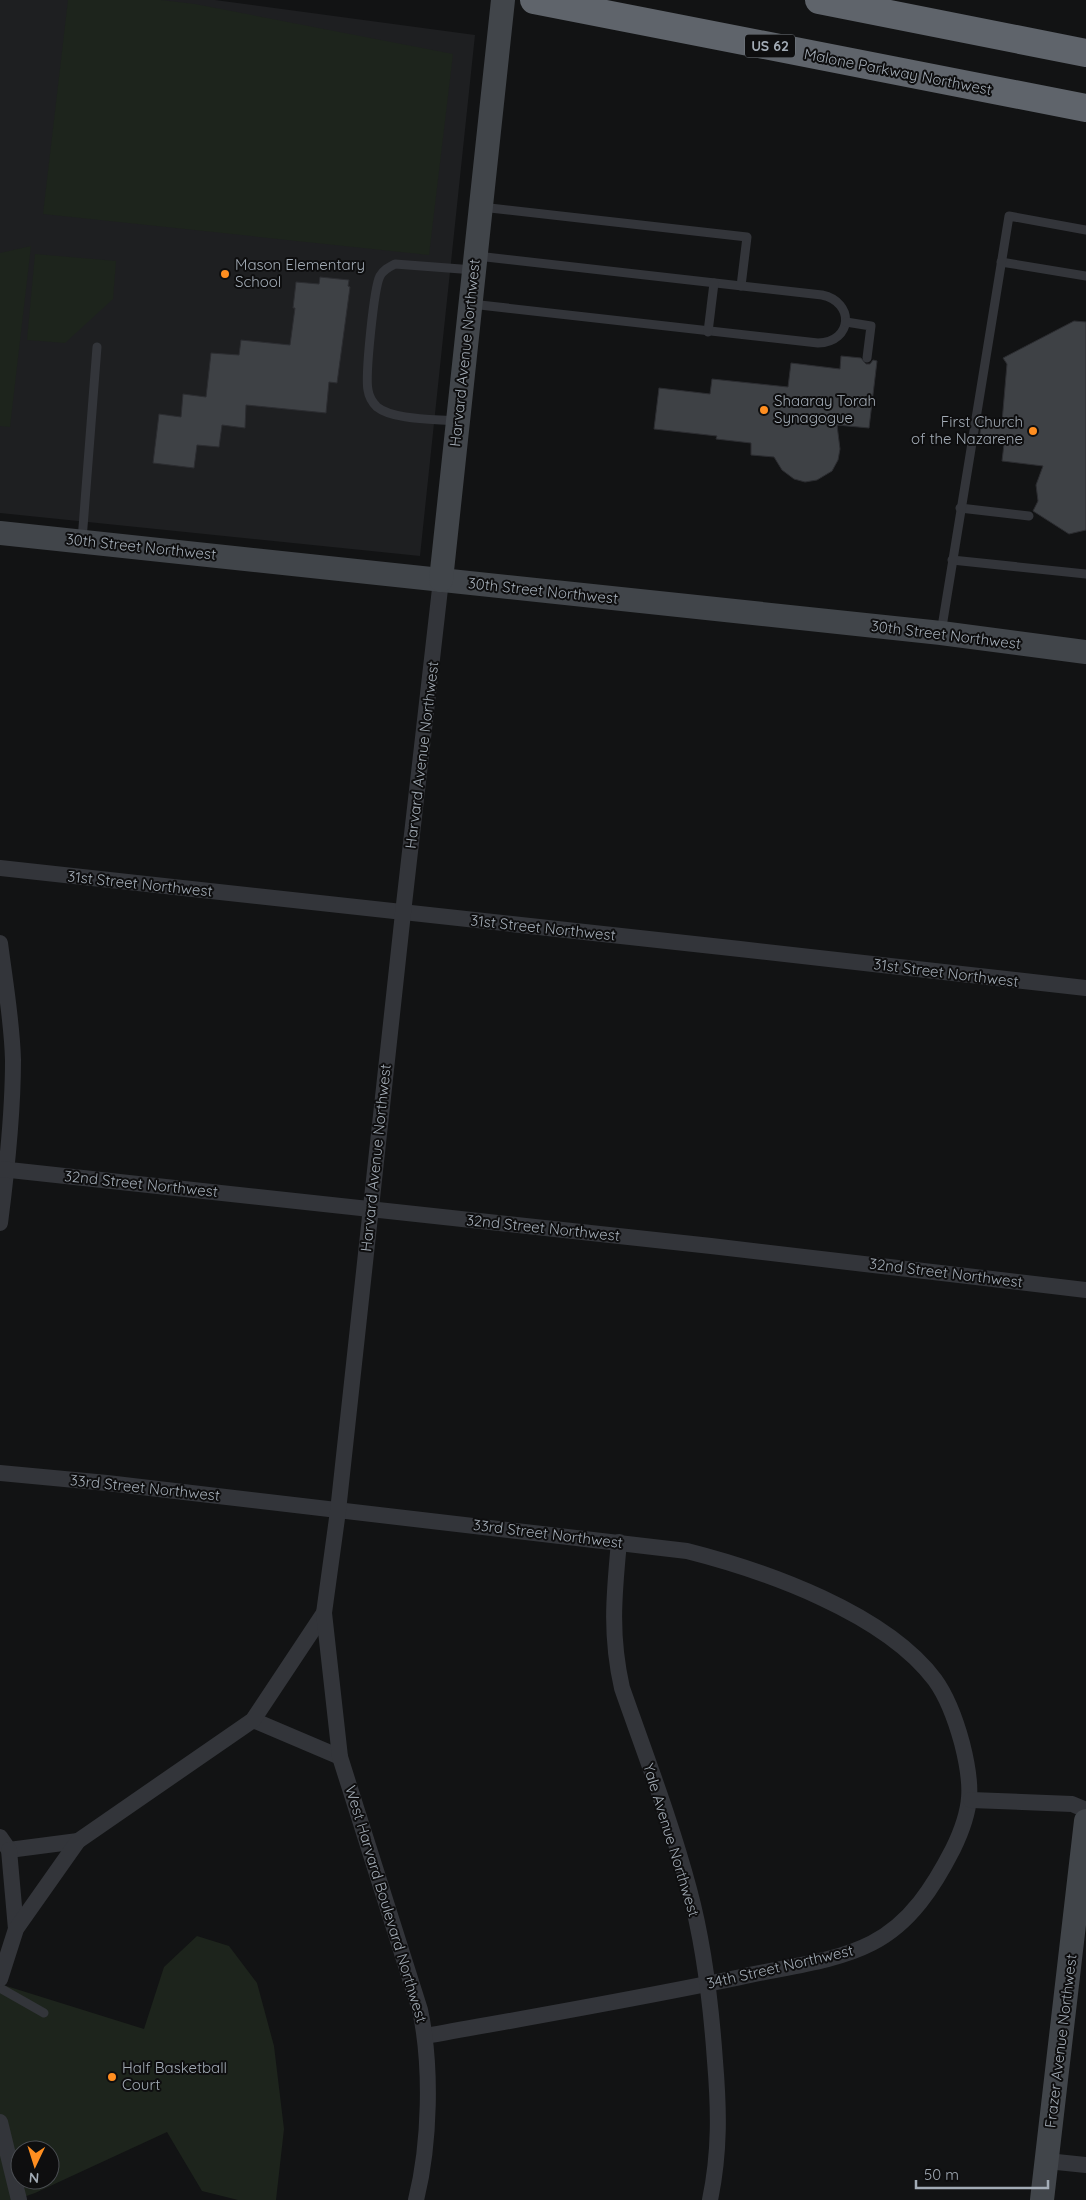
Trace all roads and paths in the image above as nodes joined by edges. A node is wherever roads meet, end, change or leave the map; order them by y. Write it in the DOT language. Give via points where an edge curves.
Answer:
graph roads {
  1 [pos="502,0"];
  2 [pos="534,0"];
  3 [pos="819,0"];
  4 [pos="1086,53"];
  5 [pos="1086,108"];
  6 [pos="481,207"];
  7 [pos="1086,230"];
  8 [pos="1001,262"];
  9 [pos="475,263"];
  10 [pos="1086,276"];
  11 [pos="714,282"];
  12 [pos="741,286"];
  13 [pos="471,304"];
  14 [pos="846,322"];
  15 [pos="708,332"];
  16 [pos="97,347"];
  17 [pos="867,358"];
  18 [pos="458,421"];
  19 [pos="960,508"];
  20 [pos="1029,516"];
  21 [pos="0,533"];
  22 [pos="82,541"];
  23 [pos="952,560"];
  24 [pos="1086,574"];
  25 [pos="441,580"];
  26 [pos="941,633"];
  27 [pos="1086,652"];
  28 [pos="0,868"];
  29 [pos="403,913"];
  30 [pos="0,943"];
  31 [pos="1086,988"];
  32 [pos="4,1169"];
  33 [pos="371,1209"];
  34 [pos="0,1223"];
  35 [pos="1086,1290"];
  36 [pos="0,1473"];
  37 [pos="338,1510"];
  38 [pos="618,1542"];
  39 [pos="324,1613"];
  40 [pos="253,1720"];
  41 [pos="340,1757"];
  42 [pos="970,1800"];
  43 [pos="1086,1810"];
  44 [pos="1086,1821"];
  45 [pos="78,1841"];
  46 [pos="5,1843"];
  47 [pos="16,1930"];
  48 [pos="0,1979"];
  49 [pos="707,1984"];
  50 [pos="0,1988"];
  51 [pos="44,2014"];
  52 [pos="426,2036"];
  53 [pos="0,2122"];
  54 [pos="1047,2161"];
  55 [pos="4,2164"];
  56 [pos="1086,2165"];
  57 [pos="19,2200"];
  58 [pos="416,2200"];
  59 [pos="710,2200"];
  60 [pos="1042,2200"];
  1 -- 6 [label="main road, Harvard Avenue Northwest"];
  2 -- 5 [label="highway, Malone Parkway Northwest / US 62"];
  3 -- 4 [label="highway"];
  6 -- 9 [label="main road, Harvard Avenue Northwest"];
  6 -- 12 [label="lane" via="747,237"];
  7 -- 8 [label="lane" via="1008,216"];
  8 -- 10 [label="lane"];
  8 -- 19 [label="lane"];
  9 -- 11 [label="lane"];
  9 -- 13 [label="main road, Harvard Avenue Northwest"];
  9 -- 18 [label="lane" via="395,264 380,276 376,290 367,381 370,400 378,408 395,415"];
  11 -- 12 [label="lane"];
  11 -- 15 [label="lane"];
  12 -- 14 [label="lane" via="828,297 841,307"];
  13 -- 15 [label="lane"];
  13 -- 18 [label="main road, Harvard Avenue Northwest"];
  14 -- 15 [label="lane" via="839,336 824,343"];
  14 -- 17 [label="lane" via="871,326"];
  16 -- 22 [label="lane"];
  18 -- 25 [label="main road, Harvard Avenue Northwest"];
  19 -- 20 [label="lane"];
  19 -- 23 [label="lane"];
  21 -- 22 [label="main road, 30th Street Northwest"];
  22 -- 25 [label="main road, 30th Street Northwest"];
  23 -- 24 [label="lane"];
  23 -- 26 [label="lane"];
  25 -- 26 [label="main road, 30th Street Northwest"];
  25 -- 29 [label="street, Harvard Avenue Northwest"];
  26 -- 27 [label="main road, 30th Street Northwest"];
  28 -- 29 [label="street, 31st Street Northwest"];
  29 -- 31 [label="street, 31st Street Northwest"];
  29 -- 33 [label="street, Harvard Avenue Northwest"];
  30 -- 32 [label="street" via="13,1060"];
  32 -- 33 [label="street, 32nd Street Northwest"];
  32 -- 34 [label="street"];
  33 -- 35 [label="street, 32nd Street Northwest"];
  33 -- 37 [label="street, Harvard Avenue Northwest"];
  36 -- 37 [label="street, 33rd Street Northwest"];
  37 -- 38 [label="street, 33rd Street Northwest"];
  37 -- 39 [label="street, West Harvard Boulevard Northwest"];
  38 -- 42 [label="street, 33rd Street Northwest" via="687,1552 752,1570 833,1605 901,1644 935,1681 947,1703 957,1726 970,1777"];
  38 -- 49 [label="street, Yale Avenue Northwest" via="613,1627 616,1662 689,1888"];
  39 -- 40 [label="street"];
  39 -- 41 [label="street, West Harvard Boulevard Northwest"];
  40 -- 41 [label="street"];
  40 -- 45 [label="street"];
  41 -- 52 [label="street, West Harvard Boulevard Northwest"];
  42 -- 43 [label="street" via="1072,1804"];
  42 -- 49 [label="street, 34th Street Northwest" via="962,1830 935,1883 899,1925 849,1954"];
  44 -- 54 [label="main road, Frazer Avenue Northwest"];
  45 -- 46 [label="street"];
  45 -- 47 [label="street"];
  46 -- 47 [label="street"];
  47 -- 48 [label="street"];
  49 -- 52 [label="street, 34th Street Northwest"];
  49 -- 59 [label="street, Yale Avenue Northwest" via="719,2138"];
  50 -- 51 [label="lane"];
  52 -- 58 [label="street, West Harvard Boulevard Northwest" via="424,2152"];
  53 -- 55 [label="street"];
  54 -- 56 [label="street"];
  54 -- 60 [label="main road, Frazer Avenue Northwest"];
  55 -- 57 [label="street"];
}
